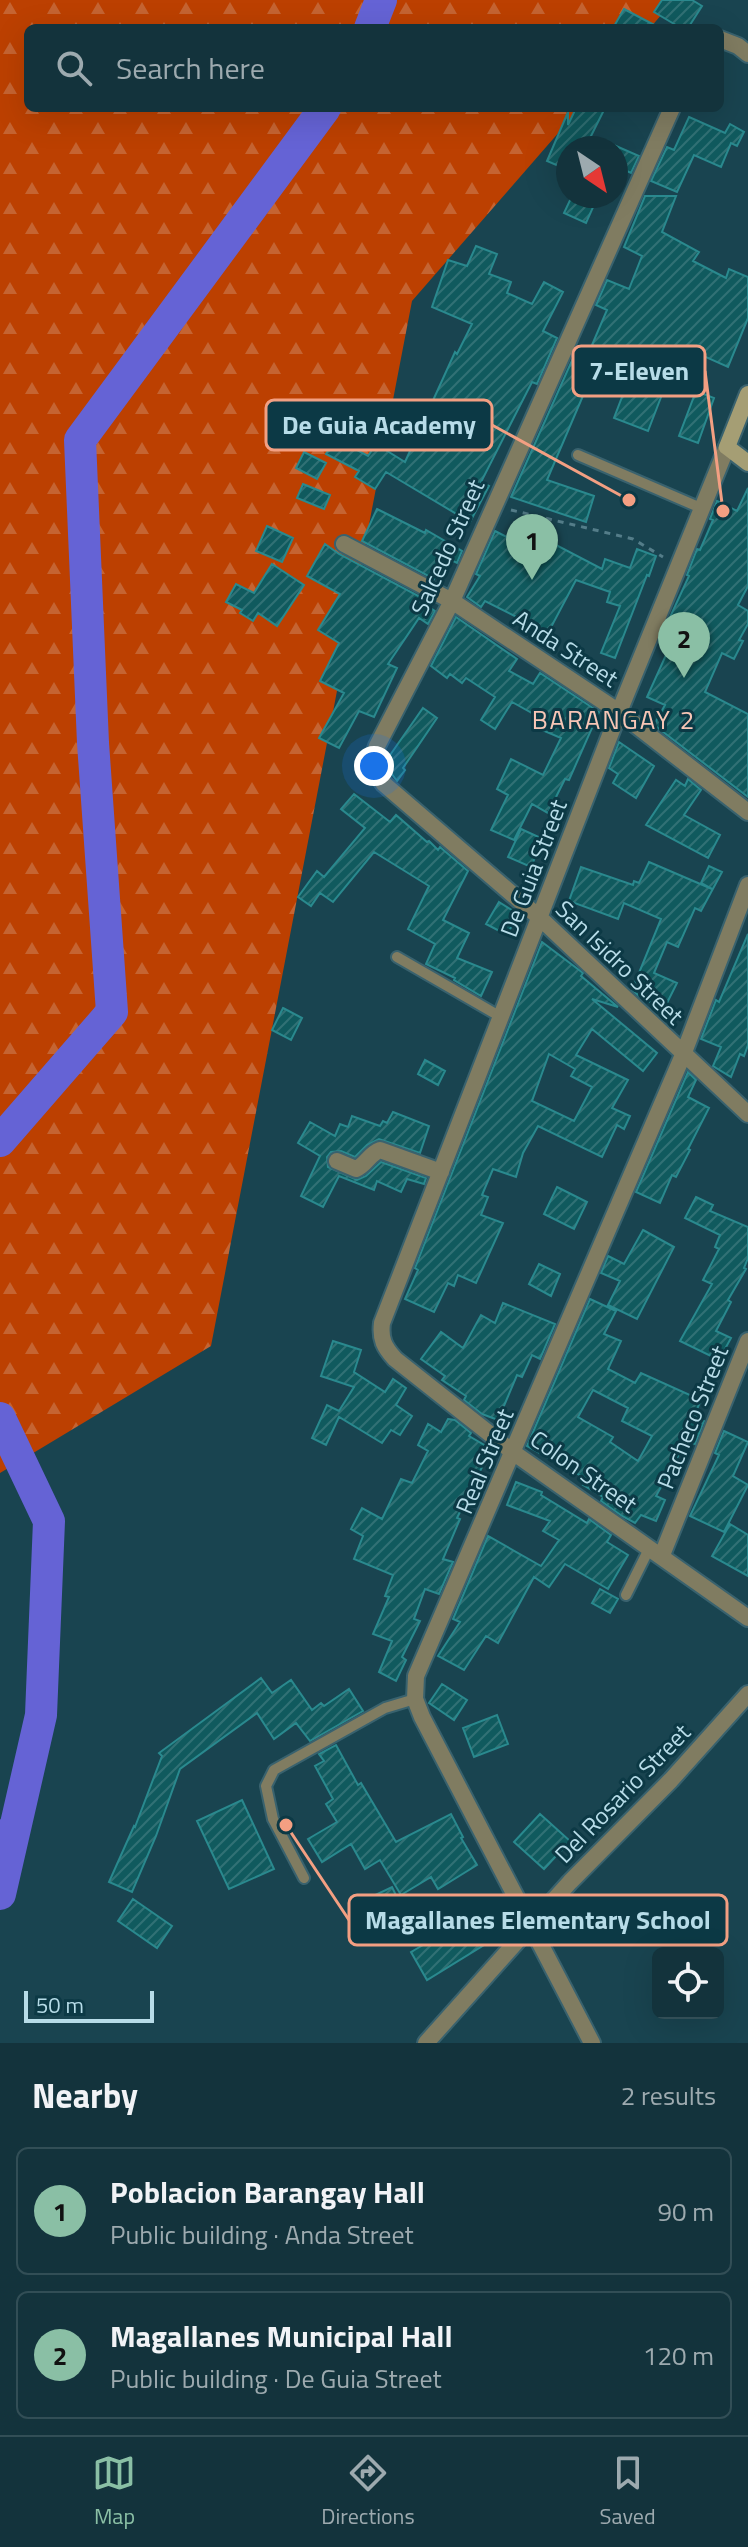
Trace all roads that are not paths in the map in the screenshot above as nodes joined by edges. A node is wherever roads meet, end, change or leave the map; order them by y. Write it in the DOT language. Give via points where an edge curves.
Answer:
graph roads {
  1 [pos="724,41"];
  2 [pos="748,54"];
  3 [pos="670,112"];
  4 [pos="748,394"];
  5 [pos="727,447"];
  6 [pos="578,455"];
  7 [pos="748,463"];
  8 [pos="701,508"];
  9 [pos="344,544"];
  10 [pos="452,601"];
  11 [pos="619,712"];
  12 [pos="384,784"];
  13 [pos="748,812"];
  14 [pos="748,885"];
  15 [pos="540,918"];
  16 [pos="397,957"];
  17 [pos="501,1017"];
  18 [pos="683,1055"];
  19 [pos="748,1114"];
  20 [pos="337,1161"];
  21 [pos="441,1172"];
  22 [pos="748,1341"];
  23 [pos="395,1359"];
  24 [pos="514,1453"];
  25 [pos="656,1551"];
  26 [pos="626,1595"];
  27 [pos="748,1618"];
  28 [pos="748,1694"];
  29 [pos="415,1699"];
  30 [pos="304,1878"];
  31 [pos="531,1925"];
  32 [pos="426,2043"];
  33 [pos="592,2043"];
  1 -- 2 [label="street"];
  3 -- 10 [label="street, Salcedo Street"];
  4 -- 5 [label="main road, De Guia Street"];
  5 -- 7 [label="main road"];
  5 -- 8 [label="street, De Guia Street"];
  6 -- 8 [label="lane"];
  8 -- 11 [label="street, De Guia Street"];
  9 -- 10 [label="street, Anda Street"];
  10 -- 11 [label="street, Anda Street"];
  10 -- 12 [label="street, Salcedo Street" via="377,746 373,766"];
  11 -- 13 [label="street, Anda Street"];
  11 -- 15 [label="street, De Guia Street"];
  12 -- 15 [label="street, San Isidro Street"];
  14 -- 18 [label="street, Real Street"];
  15 -- 17 [label="street, De Guia Street"];
  15 -- 18 [label="street, San Isidro Street"];
  16 -- 17 [label="lane"];
  17 -- 21 [label="street, De Guia Street"];
  18 -- 19 [label="street, San Isidro Street"];
  18 -- 24 [label="street, Real Street"];
  20 -- 21 [label="street" via="356,1169 380,1150"];
  21 -- 23 [label="street, De Guia Street" via="382,1323 384,1347"];
  22 -- 25 [label="street, Pacheco Street"];
  23 -- 24 [label="street, Colon Street"];
  24 -- 25 [label="street, Colon Street"];
  24 -- 29 [label="street, Real Street" via="416,1676"];
  25 -- 26 [label="lane"];
  25 -- 27 [label="street, Colon Street"];
  28 -- 31 [label="street, Del Rosario Street"];
  29 -- 30 [label="lane" via="385,1708 274,1770 266,1786 273,1819"];
  29 -- 31 [label="street"];
  31 -- 32 [label="street, Del Rosario Street"];
  31 -- 33 [label="street"];
}
